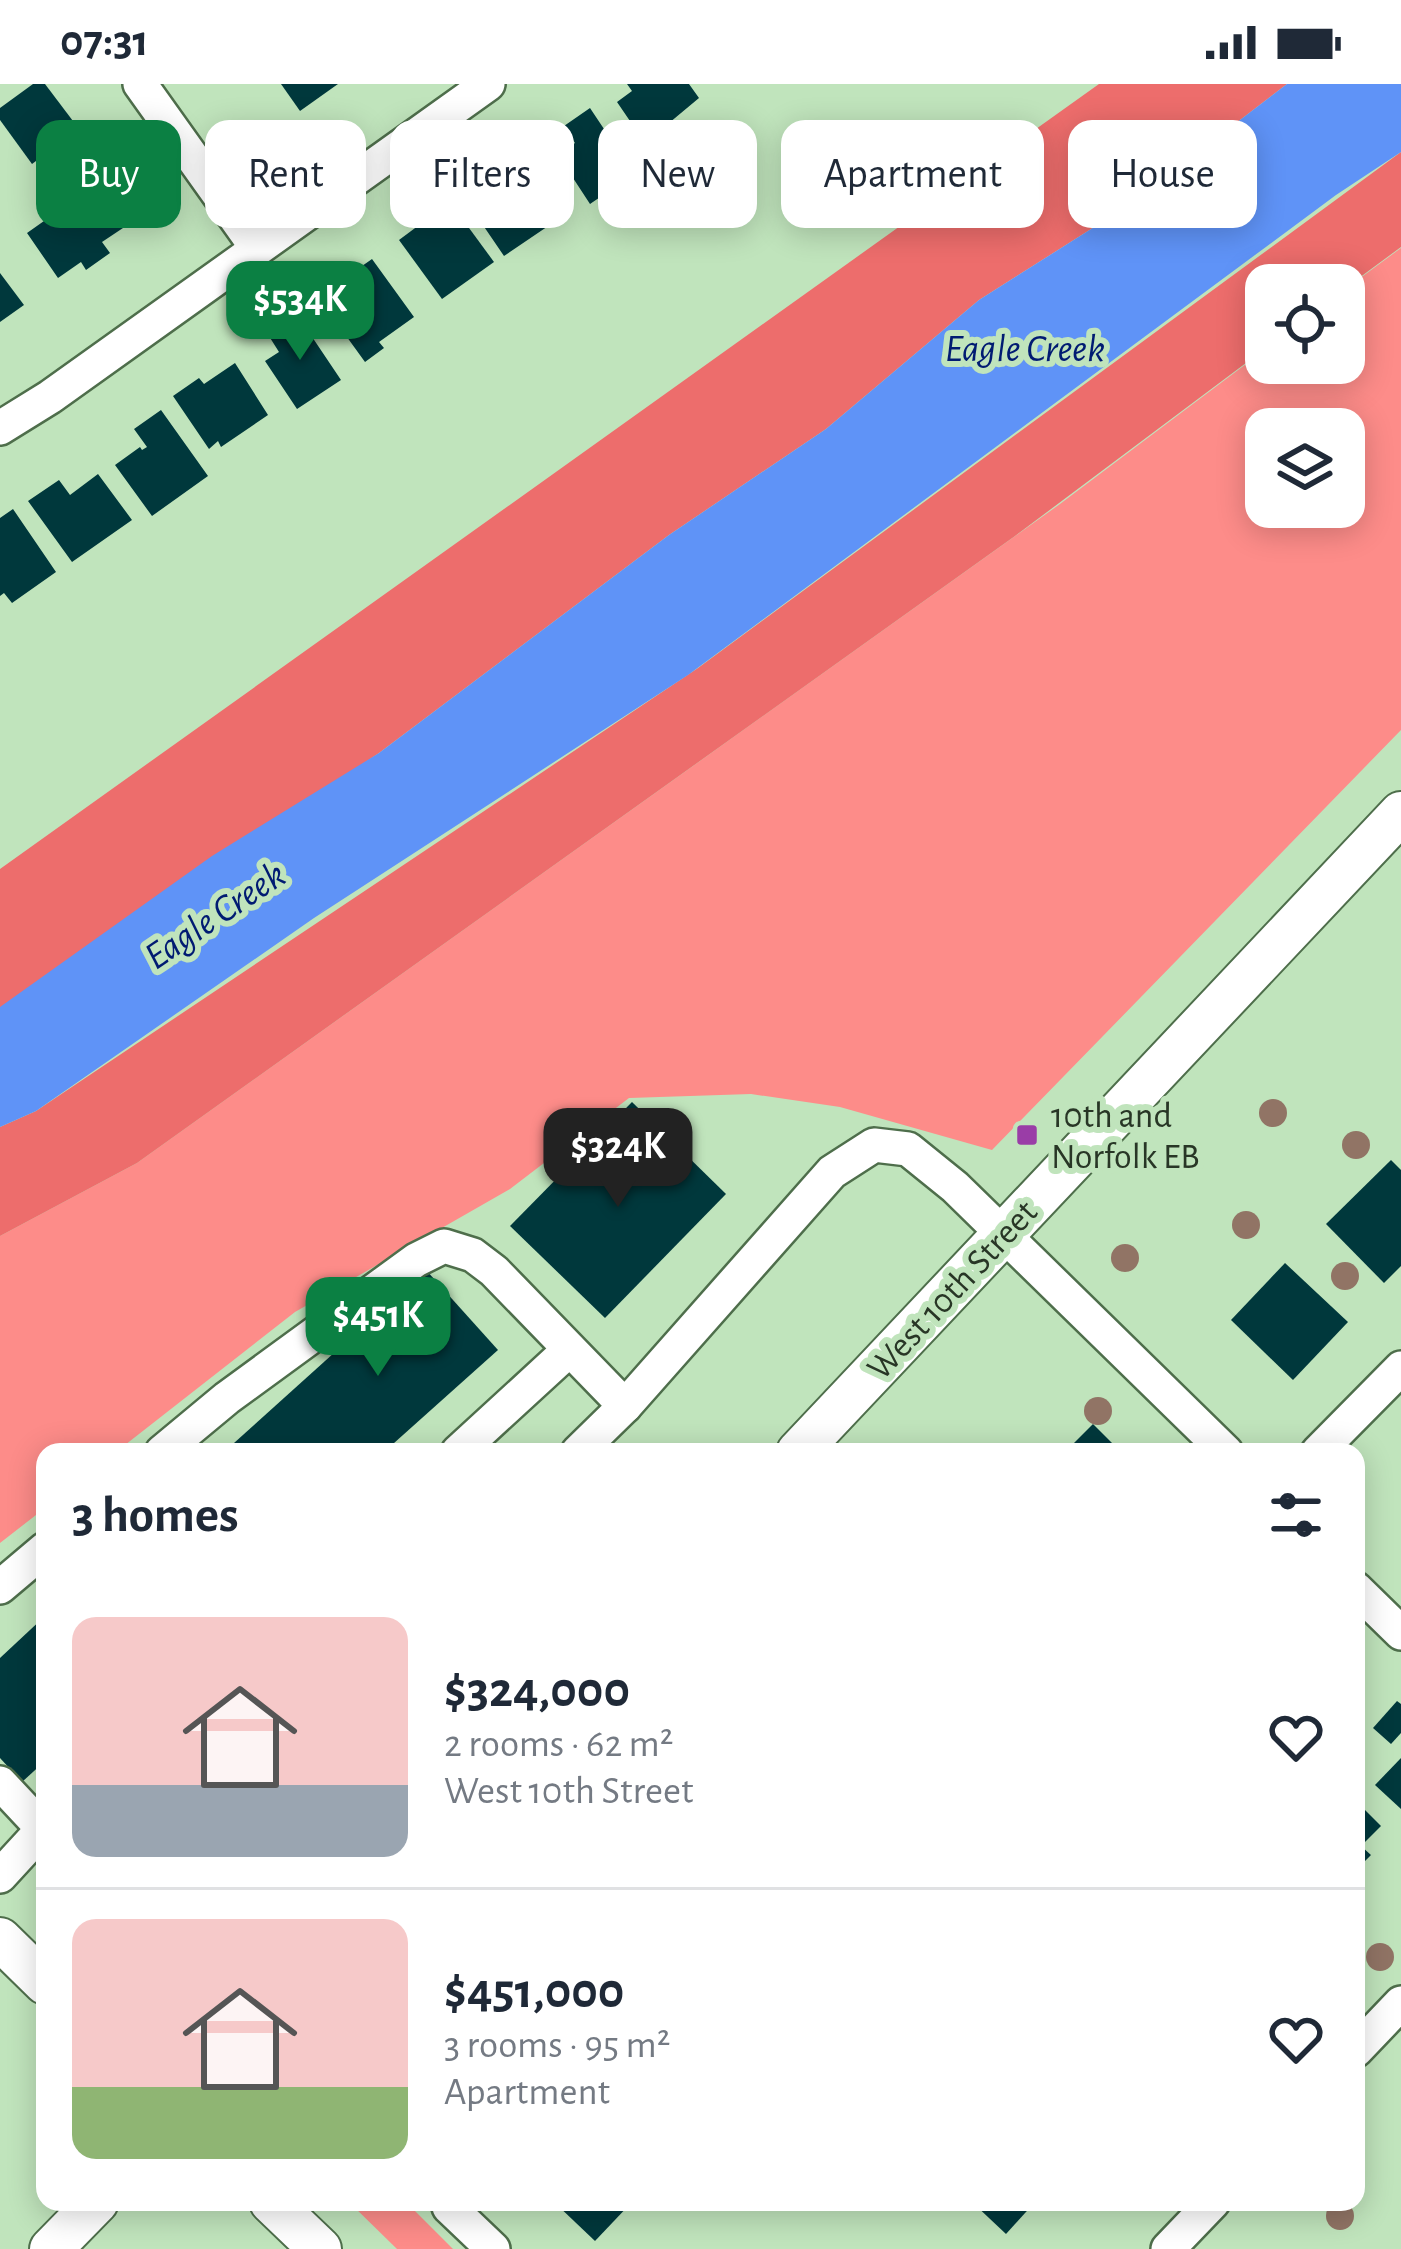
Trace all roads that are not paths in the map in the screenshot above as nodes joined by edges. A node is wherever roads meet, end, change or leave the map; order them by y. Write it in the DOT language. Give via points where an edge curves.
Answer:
graph roads {
  1 [pos="140,84"];
  2 [pos="488,84"];
  3 [pos="257,248"];
  4 [pos="0,428"];
  5 [pos="1401,813"];
  6 [pos="1001,1235"];
  7 [pos="569,1350"];
  8 [pos="1401,1368"];
  9 [pos="625,1406"];
  10 [pos="173,1443"];
  11 [pos="468,1443"];
  12 [pos="587,1443"];
  13 [pos="806,1443"];
  14 [pos="1217,1443"];
  15 [pos="1327,1443"];
  16 [pos="36,1557"];
  17 [pos="0,1587"];
  18 [pos="1365,1598"];
  19 [pos="1401,1633"];
  20 [pos="0,1784"];
  21 [pos="36,1821"];
  22 [pos="36,1838"];
  23 [pos="0,1876"];
  24 [pos="0,1939"];
  25 [pos="36,1974"];
  26 [pos="1401,2002"];
  27 [pos="1365,2040"];
  28 [pos="88,2211"];
  29 [pos="280,2211"];
  30 [pos="453,2211"];
  31 [pos="1204,2211"];
  32 [pos="51,2249"];
  33 [pos="320,2249"];
  34 [pos="493,2249"];
  35 [pos="1168,2249"];
  1 -- 3 [label="street"];
  2 -- 3 [label="street"];
  3 -- 4 [label="street"];
  5 -- 6 [label="main road, West 10th Street"];
  6 -- 9 [label="street" via="908,1149 874,1145 832,1172"];
  6 -- 13 [label="main road, West 10th Street"];
  6 -- 14 [label="street"];
  7 -- 9 [label="street"];
  7 -- 10 [label="street" via="494,1270 444,1246"];
  7 -- 11 [label="street"];
  8 -- 15 [label="street"];
  9 -- 12 [label="street"];
  16 -- 17 [label="street"];
  18 -- 19 [label="street"];
  20 -- 21 [label="street"];
  22 -- 23 [label="street"];
  24 -- 25 [label="main road"];
  26 -- 27 [label="street"];
  28 -- 32 [label="main road"];
  29 -- 33 [label="main road"];
  30 -- 34 [label="street"];
  31 -- 35 [label="street"];
}
